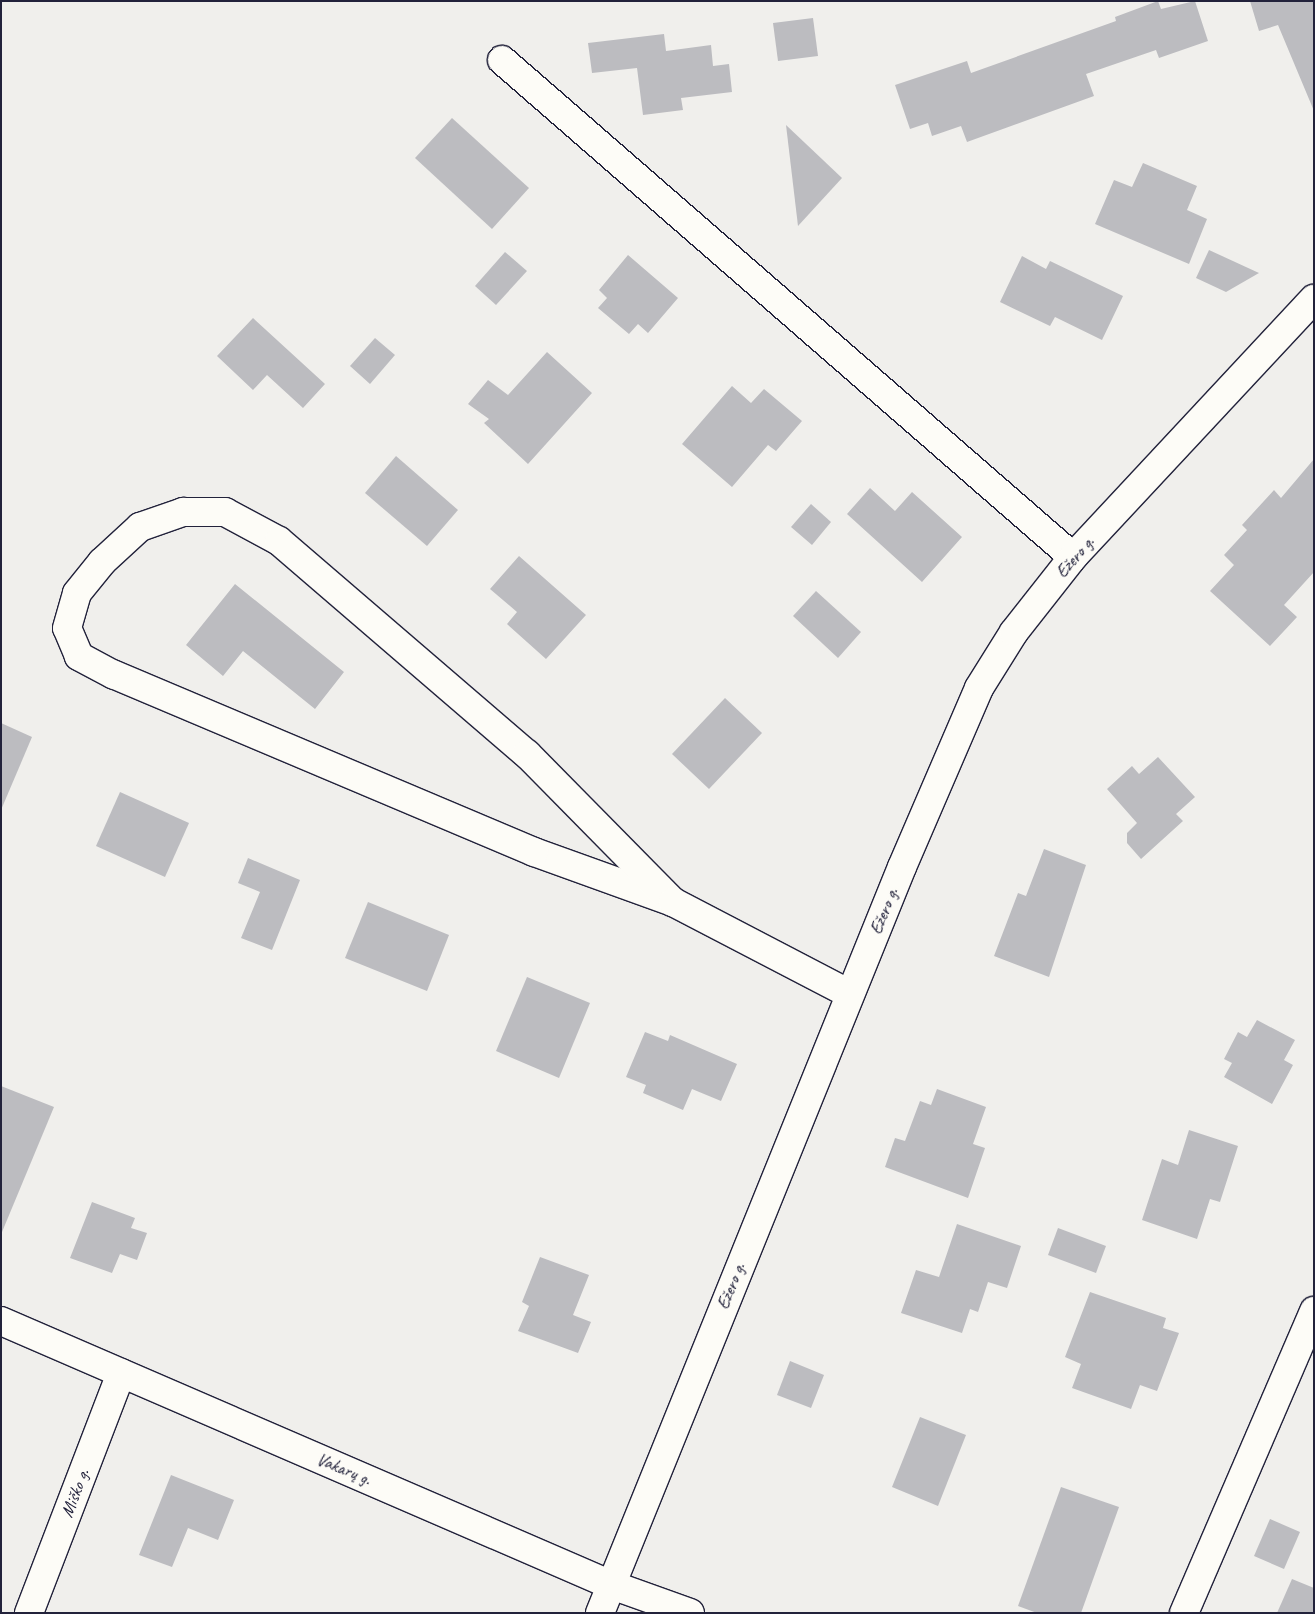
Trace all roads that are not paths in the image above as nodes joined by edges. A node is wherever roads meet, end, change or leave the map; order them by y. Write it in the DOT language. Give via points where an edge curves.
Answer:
graph roads {
  1 [pos="502,60"];
  2 [pos="1314,299"];
  3 [pos="1073,558"];
  4 [pos="672,902"];
  5 [pos="850,994"];
  6 [pos="1314,1311"];
  7 [pos="1,1321"];
  8 [pos="121,1373"];
  9 [pos="609,1584"];
  10 [pos="29,1613"];
  11 [pos="600,1613"];
  12 [pos="690,1613"];
  13 [pos="1184,1613"];
  1 -- 3 [label="street"];
  2 -- 3 [label="street, Ežero g."];
  3 -- 5 [label="street, Ežero g." via="1014,632 979,688"];
  4 -- 4 [label="street" via="520,747 279,541 225,512 183,512 140,527 102,562 77,593 67,628 79,656 114,675 534,852"];
  4 -- 5 [label="street"];
  5 -- 9 [label="street, Ežero g."];
  6 -- 13 [label="street"];
  7 -- 8 [label="street, Vakarų g."];
  8 -- 9 [label="street, Vakarų g."];
  8 -- 10 [label="street, Miško g."];
  9 -- 11 [label="street, Ežero g."];
  9 -- 12 [label="street, Vakarų g."];
}
